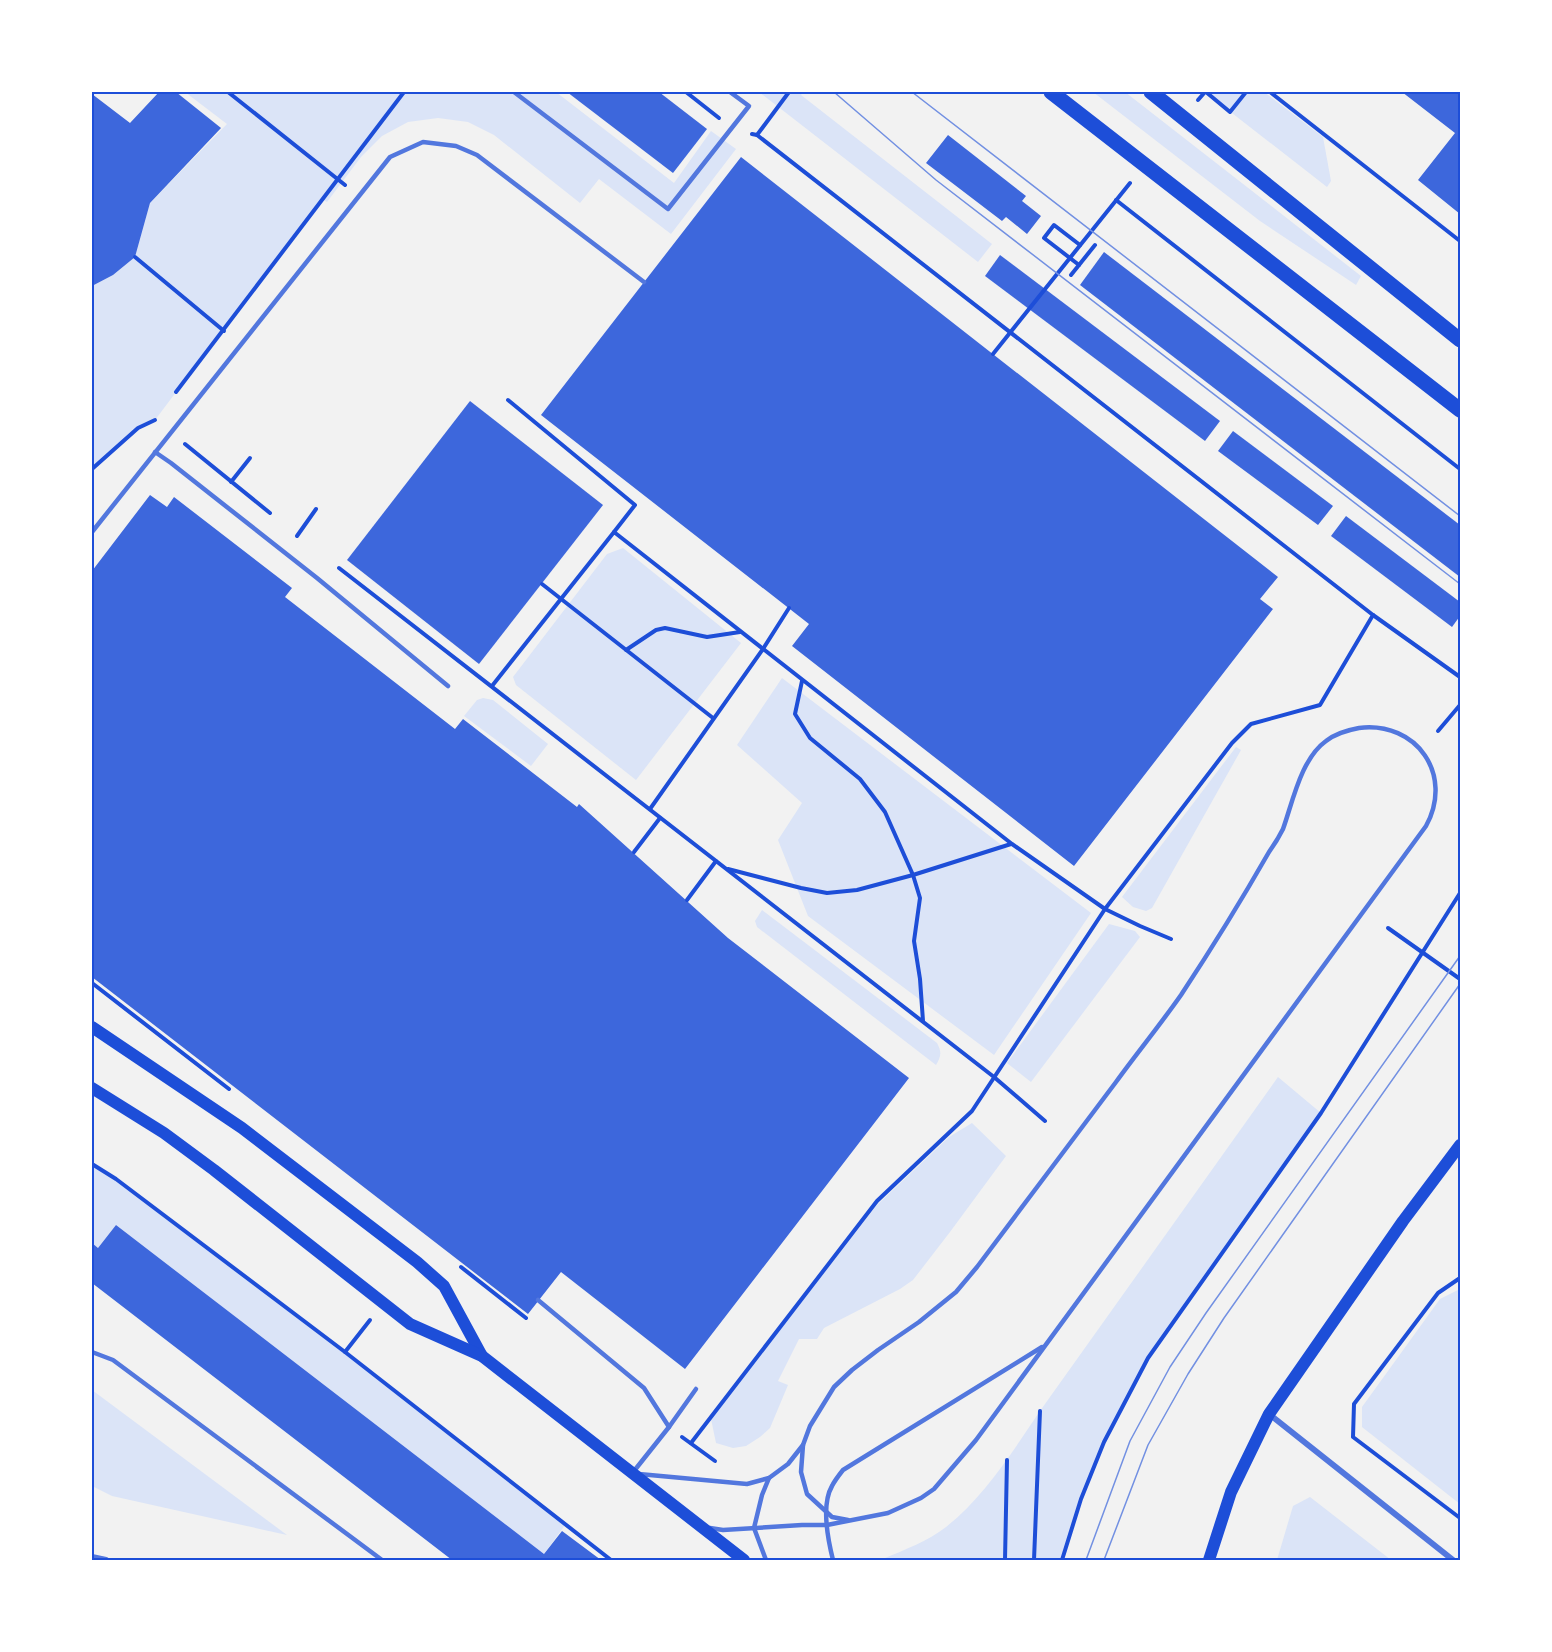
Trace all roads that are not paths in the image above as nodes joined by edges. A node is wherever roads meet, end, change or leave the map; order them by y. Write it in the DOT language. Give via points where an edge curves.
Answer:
graph roads {
  1 [pos="514,92"];
  2 [pos="730,92"];
  3 [pos="1051,92"];
  4 [pos="1151,92"];
  5 [pos="644,282"];
  6 [pos="1461,340"];
  7 [pos="1461,410"];
  8 [pos="155,452"];
  9 [pos="92,518"];
  10 [pos="98,523"];
  11 [pos="92,532"];
  12 [pos="448,686"];
  13 [pos="92,1027"];
  14 [pos="92,1089"];
  15 [pos="1461,1145"];
  16 [pos="538,1300"];
  17 [pos="1045,1346"];
  18 [pos="92,1352"];
  19 [pos="482,1356"];
  20 [pos="696,1389"];
  21 [pos="1269,1414"];
  22 [pos="669,1428"];
  23 [pos="803,1445"];
  24 [pos="633,1473"];
  25 [pos="769,1478"];
  26 [pos="827,1512"];
  27 [pos="850,1521"];
  28 [pos="827,1525"];
  29 [pos="701,1527"];
  30 [pos="754,1528"];
  31 [pos="92,1557"];
  32 [pos="106,1560"];
  33 [pos="382,1560"];
  34 [pos="744,1560"];
  35 [pos="766,1560"];
  36 [pos="833,1560"];
  37 [pos="1209,1560"];
  38 [pos="1453,1560"];
  1 -- 2 [label="lane" via="668,209 749,106"];
  3 -- 7 [label="main road"];
  4 -- 6 [label="main road"];
  5 -- 8 [label="lane" via="477,155 456,146 423,142 390,157"];
  8 -- 10 [label="lane"];
  8 -- 12 [label="lane"];
  9 -- 10 [label="lane"];
  10 -- 11 [label="lane"];
  13 -- 19 [label="main road" via="242,1128 417,1262 444,1286"];
  14 -- 19 [label="main road" via="172,1139 411,1324"];
  15 -- 21 [label="main road" via="1403,1221"];
  16 -- 22 [label="lane" via="644,1388"];
  17 -- 23 [label="lane" via="1426,826 1435,798 1434,777 1432,767 1412,741 1370,727 1342,732 1317,749 1297,786 1281,832 1173,1006 956,1292 834,1387"];
  17 -- 26 [label="lane" via="843,1470 831,1487"];
  17 -- 27 [label="lane" via="934,1489 888,1513"];
  18 -- 33 [label="lane" via="113,1360"];
  19 -- 24 [label="main road"];
  20 -- 22 [label="lane"];
  21 -- 37 [label="main road" via="1231,1492"];
  21 -- 38 [label="street"];
  22 -- 24 [label="lane"];
  23 -- 25 [label="lane" via="788,1464"];
  23 -- 26 [label="lane" via="801,1473 807,1494"];
  24 -- 25 [label="lane" via="747,1484"];
  24 -- 29 [label="main road"];
  25 -- 30 [label="lane"];
  26 -- 27 [label="lane"];
  26 -- 28 [label="lane"];
  27 -- 28 [label="lane"];
  28 -- 30 [label="lane"];
  28 -- 36 [label="lane"];
  29 -- 30 [label="lane"];
  29 -- 34 [label="main road"];
  30 -- 35 [label="lane"];
  31 -- 32 [label="street"];
}
